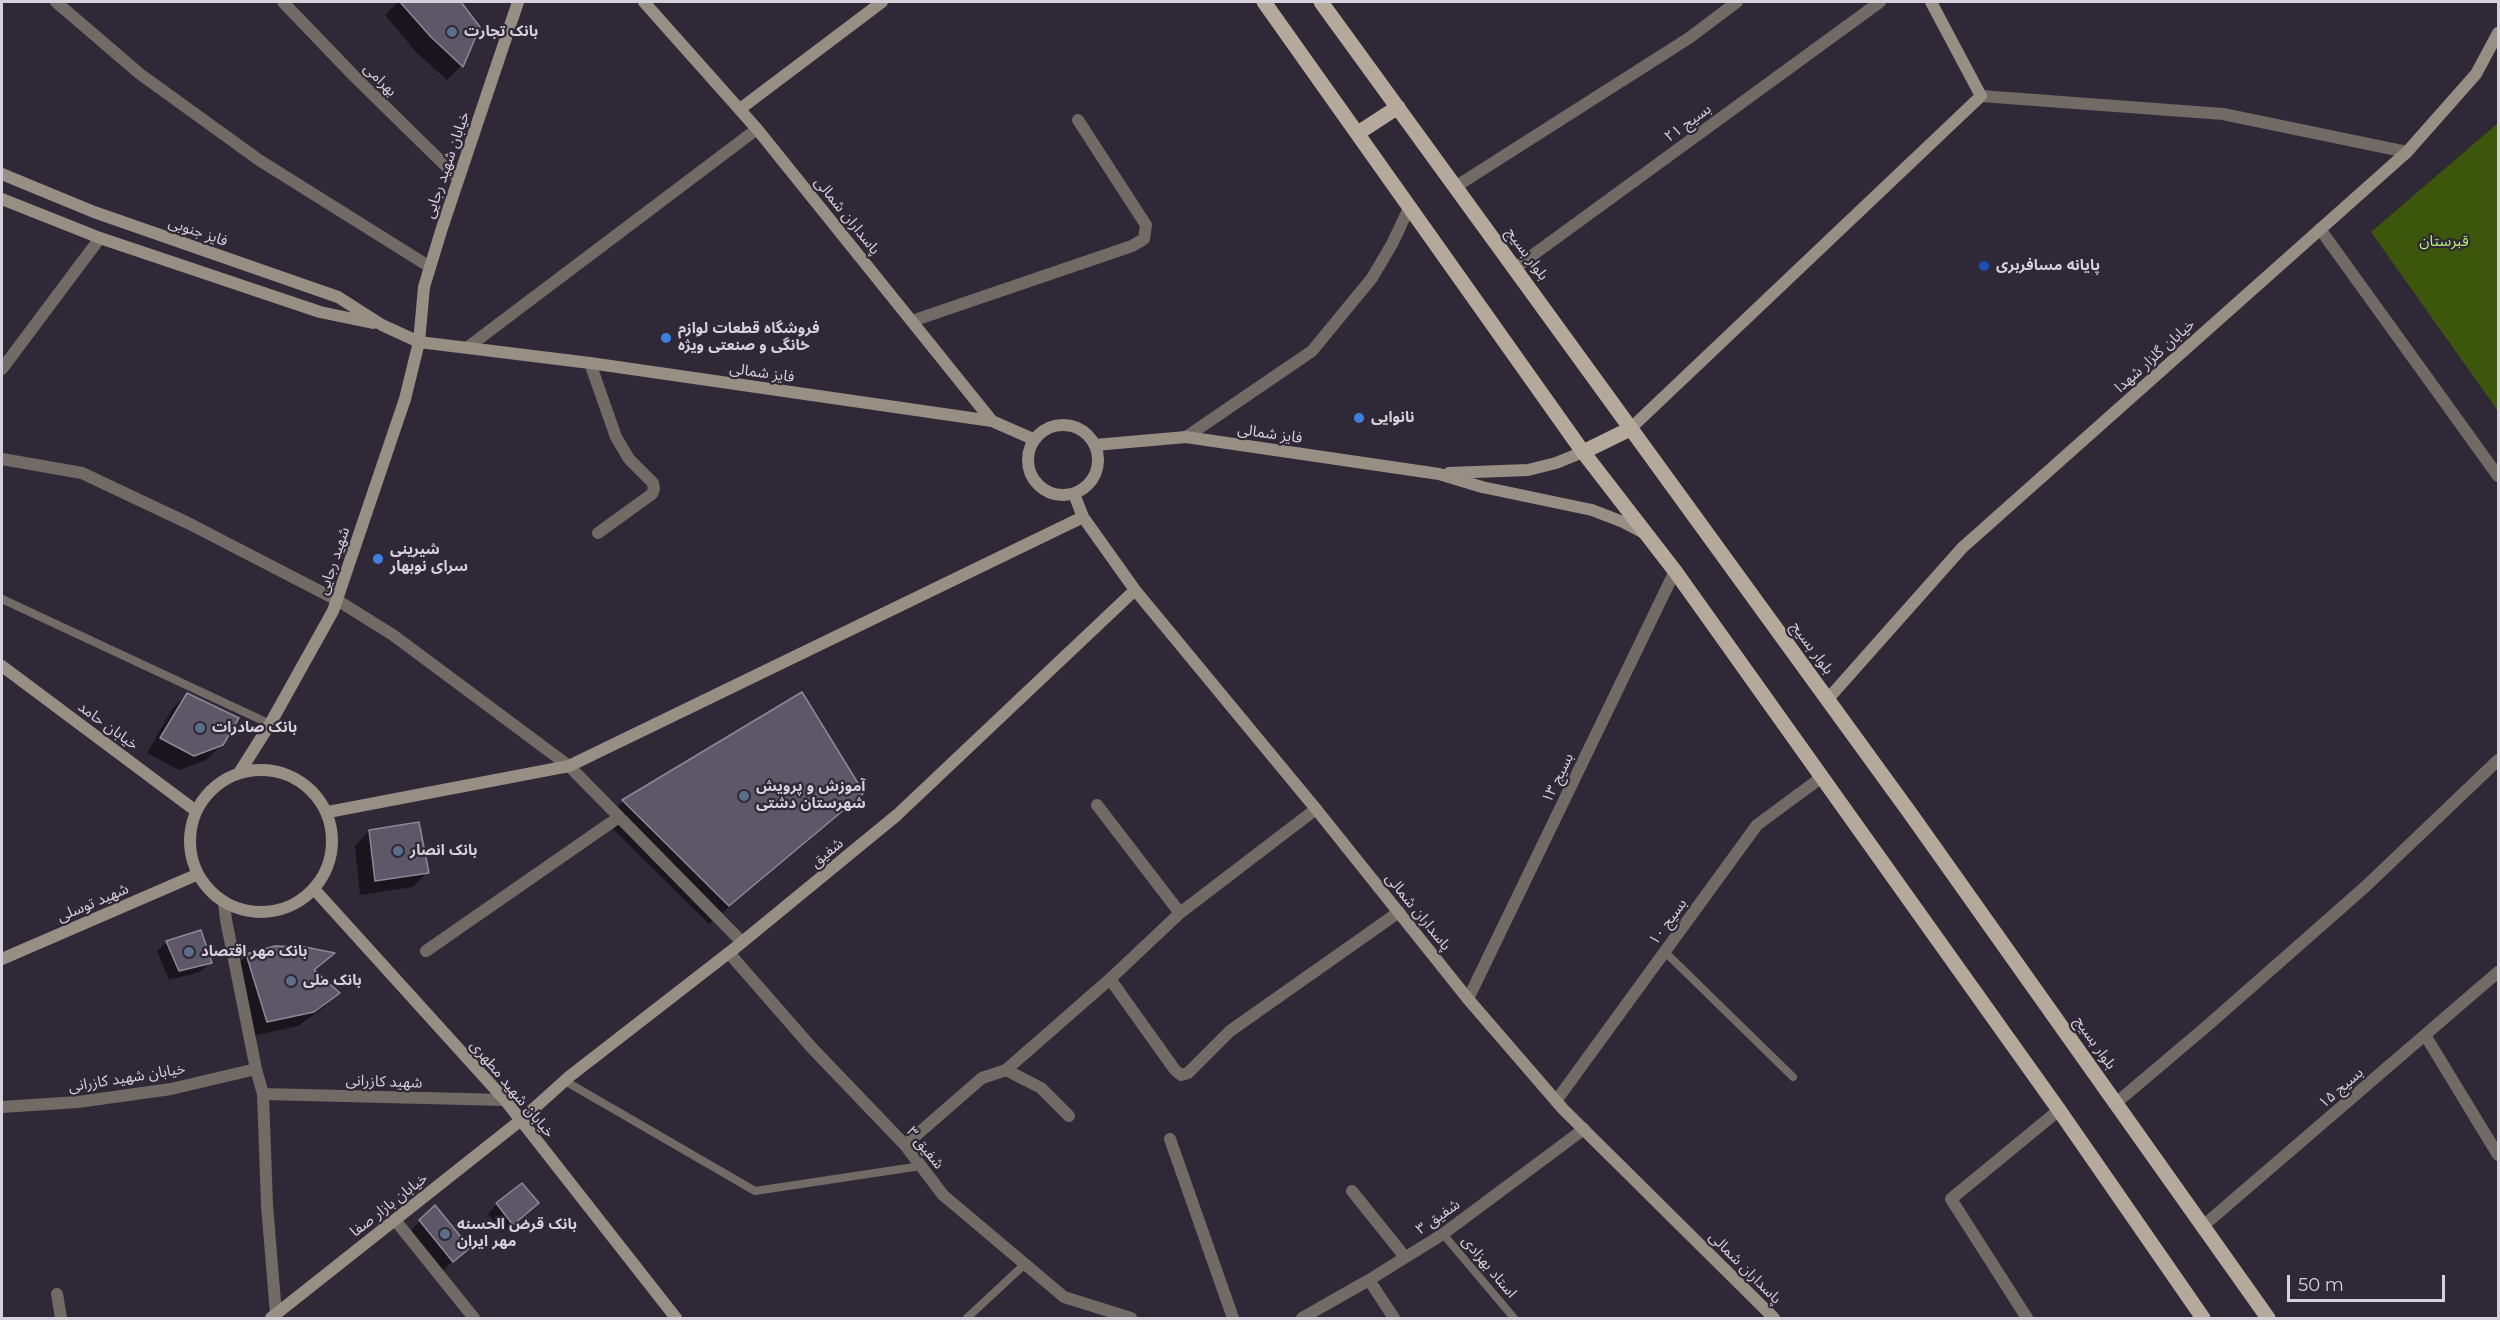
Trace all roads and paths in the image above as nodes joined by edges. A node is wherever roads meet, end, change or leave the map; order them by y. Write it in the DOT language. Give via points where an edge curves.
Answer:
graph roads {
  1 [pos="56,2"];
  2 [pos="283,2"];
  3 [pos="518,2"];
  4 [pos="644,2"];
  5 [pos="882,2"];
  6 [pos="1264,2"];
  7 [pos="1321,2"];
  8 [pos="1737,2"];
  9 [pos="1880,2"];
  10 [pos="1932,2"];
  11 [pos="2499,33"];
  12 [pos="1981,96"];
  13 [pos="1398,107"];
  14 [pos="740,109"];
  15 [pos="1078,120"];
  16 [pos="757,129"];
  17 [pos="1358,134"];
  18 [pos="2407,152"];
  19 [pos="2,174"];
  20 [pos="458,178"];
  21 [pos="1455,187"];
  22 [pos="2,199"];
  23 [pos="1410,206"];
  24 [pos="2320,229"];
  25 [pos="100,238"];
  26 [pos="430,267"];
  27 [pos="1515,268"];
  28 [pos="912,321"];
  29 [pos="382,325"];
  30 [pos="419,342"];
  31 [pos="468,347"];
  32 [pos="590,363"];
  33 [pos="2,369"];
  34 [pos="993,421"];
  35 [pos="1630,429"];
  36 [pos="1186,436"];
  37 [pos="1033,439"];
  38 [pos="1095,445"];
  39 [pos="1583,452"];
  40 [pos="2,459"];
  41 [pos="1439,474"];
  42 [pos="2499,476"];
  43 [pos="1074,494"];
  44 [pos="1083,517"];
  45 [pos="598,533"];
  46 [pos="1650,537"];
  47 [pos="1675,571"];
  48 [pos="1135,591"];
  49 [pos="2,599"];
  50 [pos="337,600"];
  51 [pos="2,666"];
  52 [pos="1827,700"];
  53 [pos="270,724"];
  54 [pos="2499,760"];
  55 [pos="569,766"];
  56 [pos="239,773"];
  57 [pos="1822,777"];
  58 [pos="1097,805"];
  59 [pos="1316,808"];
  60 [pos="196,812"];
  61 [pos="328,812"];
  62 [pos="619,817"];
  63 [pos="196,875"];
  64 [pos="314,889"];
  65 [pos="224,902"];
  66 [pos="1399,912"];
  67 [pos="1180,913"];
  68 [pos="742,942"];
  69 [pos="426,951"];
  70 [pos="1665,952"];
  71 [pos="729,953"];
  72 [pos="2,959"];
  73 [pos="2499,972"];
  74 [pos="1110,979"];
  75 [pos="1468,999"];
  76 [pos="2425,1035"];
  77 [pos="256,1069"];
  78 [pos="1006,1070"];
  79 [pos="1793,1077"];
  80 [pos="565,1081"];
  81 [pos="263,1094"];
  82 [pos="505,1100"];
  83 [pos="1556,1101"];
  84 [pos="2116,1103"];
  85 [pos="2,1107"];
  86 [pos="2059,1110"];
  87 [pos="1069,1116"];
  88 [pos="521,1120"];
  89 [pos="1584,1129"];
  90 [pos="1170,1139"];
  91 [pos="905,1145"];
  92 [pos="2499,1155"];
  93 [pos="921,1166"];
  94 [pos="1352,1191"];
  95 [pos="395,1220"];
  96 [pos="2203,1226"];
  97 [pos="1443,1234"];
  98 [pos="1405,1257"];
  99 [pos="1024,1264"];
  100 [pos="1369,1280"];
  101 [pos="57,1294"];
  102 [pos="273,1316"];
  103 [pos="61,1318"];
  104 [pos="474,1318"];
  105 [pos="676,1318"];
  106 [pos="967,1318"];
  107 [pos="1131,1318"];
  108 [pos="1233,1318"];
  109 [pos="1302,1318"];
  110 [pos="1394,1318"];
  111 [pos="1514,1318"];
  112 [pos="1774,1318"];
  113 [pos="2027,1318"];
  114 [pos="2203,1318"];
  115 [pos="2268,1318"];
  1 -- 26 [label="street" via="140,74 260,160"];
  2 -- 20 [label="street, بهرامی"];
  3 -- 20 [label="main road, خیابان شهید رجایی"];
  4 -- 14 [label="main road, پاسداران شمالی"];
  5 -- 14 [label="main road"];
  6 -- 17 [label="main road"];
  7 -- 13 [label="main road, بلوار بسیج"];
  8 -- 21 [label="street" via="1689,38"];
  9 -- 27 [label="street, بسیج ۲۱"];
  10 -- 12 [label="main road"];
  11 -- 18 [label="main road, خیابان گلزار شهدا" via="2476,74"];
  12 -- 18 [label="street" via="2223,114"];
  12 -- 35 [label="main road"];
  13 -- 17 [label="main road"];
  13 -- 21 [label="main road, بلوار بسیج"];
  14 -- 16 [label="main road, پاسداران شمالی"];
  15 -- 28 [label="street" via="1146,225 1144,239"];
  16 -- 28 [label="main road, پاسداران شمالی"];
  16 -- 31 [label="street"];
  17 -- 23 [label="main road"];
  18 -- 24 [label="main road, خیابان گلزار شهدا"];
  19 -- 29 [label="main road, فایز جنوبی" via="94,212 338,297"];
  20 -- 26 [label="main road, خیابان شهید رجایی"];
  21 -- 27 [label="main road, بلوار بسیج"];
  22 -- 25 [label="main road, فایز جنوبی"];
  23 -- 36 [label="street" via="1372,278 1312,351"];
  23 -- 39 [label="main road"];
  24 -- 42 [label="street"];
  24 -- 52 [label="main road, خیابان گلزار شهدا" via="1962,549"];
  25 -- 29 [label="main road, فایز جنوبی" via="320,312"];
  25 -- 33 [label="street"];
  26 -- 30 [label="main road, خیابان شهید رجایی" via="424,287"];
  27 -- 35 [label="main road, بلوار بسیج"];
  28 -- 34 [label="main road, پاسداران شمالی"];
  29 -- 30 [label="main road, فایز جنوبی"];
  30 -- 31 [label="main road, فایز شمالی"];
  30 -- 50 [label="main road, شهید رجایی" via="405,399"];
  31 -- 32 [label="main road, فایز شمالی"];
  32 -- 34 [label="main road, فایز شمالی"];
  32 -- 45 [label="street" via="616,437 654,489"];
  34 -- 37 [label="main road, پاسداران شمالی"];
  35 -- 39 [label="main road"];
  35 -- 52 [label="main road, بلوار بسیج"];
  36 -- 38 [label="main road, فایز شمالی"];
  36 -- 41 [label="main road, فایز شمالی"];
  37 -- 38 [label="main road" via="1044,429 1059,424 1086,433"];
  37 -- 43 [label="main road" via="1028,468 1034,481 1045,491"];
  38 -- 43 [label="main road" via="1099,459 1096,474"];
  39 -- 41 [label="main road, فایز شمالی" via="1528,470"];
  39 -- 46 [label="main road"];
  40 -- 50 [label="street" via="82,473"];
  41 -- 46 [label="main road, فایز شمالی" via="1592,510"];
  43 -- 44 [label="main road, پاسداران شمالی"];
  44 -- 48 [label="main road, پاسداران شمالی"];
  44 -- 55 [label="main road"];
  46 -- 47 [label="main road"];
  47 -- 57 [label="main road"];
  47 -- 75 [label="street, بسیج ۱۳"];
  48 -- 59 [label="main road, پاسداران شمالی"];
  48 -- 68 [label="main road, شفیق" via="897,815"];
  49 -- 53 [label="lane"];
  50 -- 53 [label="main road, شهید رجایی"];
  50 -- 55 [label="street" via="393,635"];
  51 -- 60 [label="main road, خیابان حامد"];
  52 -- 84 [label="main road, بلوار بسیج"];
  53 -- 56 [label="main road, شهید رجایی"];
  54 -- 84 [label="street" via="2365,887"];
  55 -- 61 [label="main road"];
  55 -- 62 [label="street"];
  56 -- 60 [label="main road" via="218,783"];
  56 -- 61 [label="main road" via="261,769 284,773 304,783"];
  57 -- 70 [label="street, بسیج ۱۰" via="1757,825"];
  57 -- 86 [label="main road"];
  58 -- 67 [label="street"];
  59 -- 66 [label="main road, پاسداران شمالی"];
  59 -- 67 [label="street"];
  60 -- 63 [label="main road" via="189,843"];
  61 -- 64 [label="main road" via="333,844 328,868"];
  62 -- 68 [label="street"];
  62 -- 69 [label="street"];
  63 -- 65 [label="main road"];
  63 -- 72 [label="main road, شهید توسلی"];
  64 -- 65 [label="main road" via="295,904 272,912 247,911"];
  64 -- 82 [label="main road, خیابان شهید مطهری"];
  65 -- 77 [label="street"];
  66 -- 74 [label="street" via="1230,1031 1188,1073 1180,1075"];
  66 -- 75 [label="main road, پاسداران شمالی"];
  67 -- 74 [label="street"];
  68 -- 71 [label="main road, شفیق"];
  70 -- 79 [label="lane"];
  70 -- 83 [label="street, بسیج ۱۰"];
  71 -- 80 [label="main road, شفیق"];
  71 -- 91 [label="street, شفیق ۳" via="812,1048"];
  73 -- 76 [label="street, بسیج ۱۵"];
  74 -- 78 [label="street"];
  75 -- 83 [label="main road, پاسداران شمالی"];
  76 -- 92 [label="street"];
  76 -- 96 [label="street, بسیج ۱۵"];
  77 -- 81 [label="street"];
  77 -- 85 [label="street, خیابان شهید کازرانی" via="171,1089 78,1102"];
  78 -- 87 [label="street" via="1041,1088"];
  78 -- 91 [label="street" via="982,1078"];
  80 -- 88 [label="main road, شفیق"];
  80 -- 93 [label="lane" via="755,1191"];
  81 -- 82 [label="street, شهید کازرانی"];
  81 -- 102 [label="street"];
  82 -- 88 [label="main road, خیابان شهید مطهری"];
  83 -- 89 [label="main road, پاسداران شمالی"];
  84 -- 96 [label="main road, بلوار بسیج"];
  86 -- 113 [label="street" via="1951,1199"];
  86 -- 114 [label="main road"];
  88 -- 95 [label="main road, خیابان بازار صفا"];
  88 -- 105 [label="main road, خیابان شهید مطهری"];
  89 -- 97 [label="street, شفیق ۳"];
  89 -- 112 [label="main road, پاسداران شمالی"];
  90 -- 108 [label="street"];
  91 -- 93 [label="street, شفیق ۳"];
  93 -- 99 [label="street, شفیق ۳" via="943,1195"];
  94 -- 98 [label="street"];
  95 -- 102 [label="main road, خیابان بازار صفا"];
  95 -- 104 [label="street"];
  96 -- 115 [label="main road, بلوار بسیج"];
  97 -- 98 [label="street, شفیق ۳"];
  97 -- 111 [label="lane, استاد بهزادی"];
  98 -- 100 [label="street, شفیق ۳"];
  99 -- 106 [label="lane"];
  99 -- 107 [label="street, شفیق ۳" via="1064,1298"];
  100 -- 109 [label="street, شفیق ۳"];
  100 -- 110 [label="street"];
  101 -- 103 [label="street"];
}
